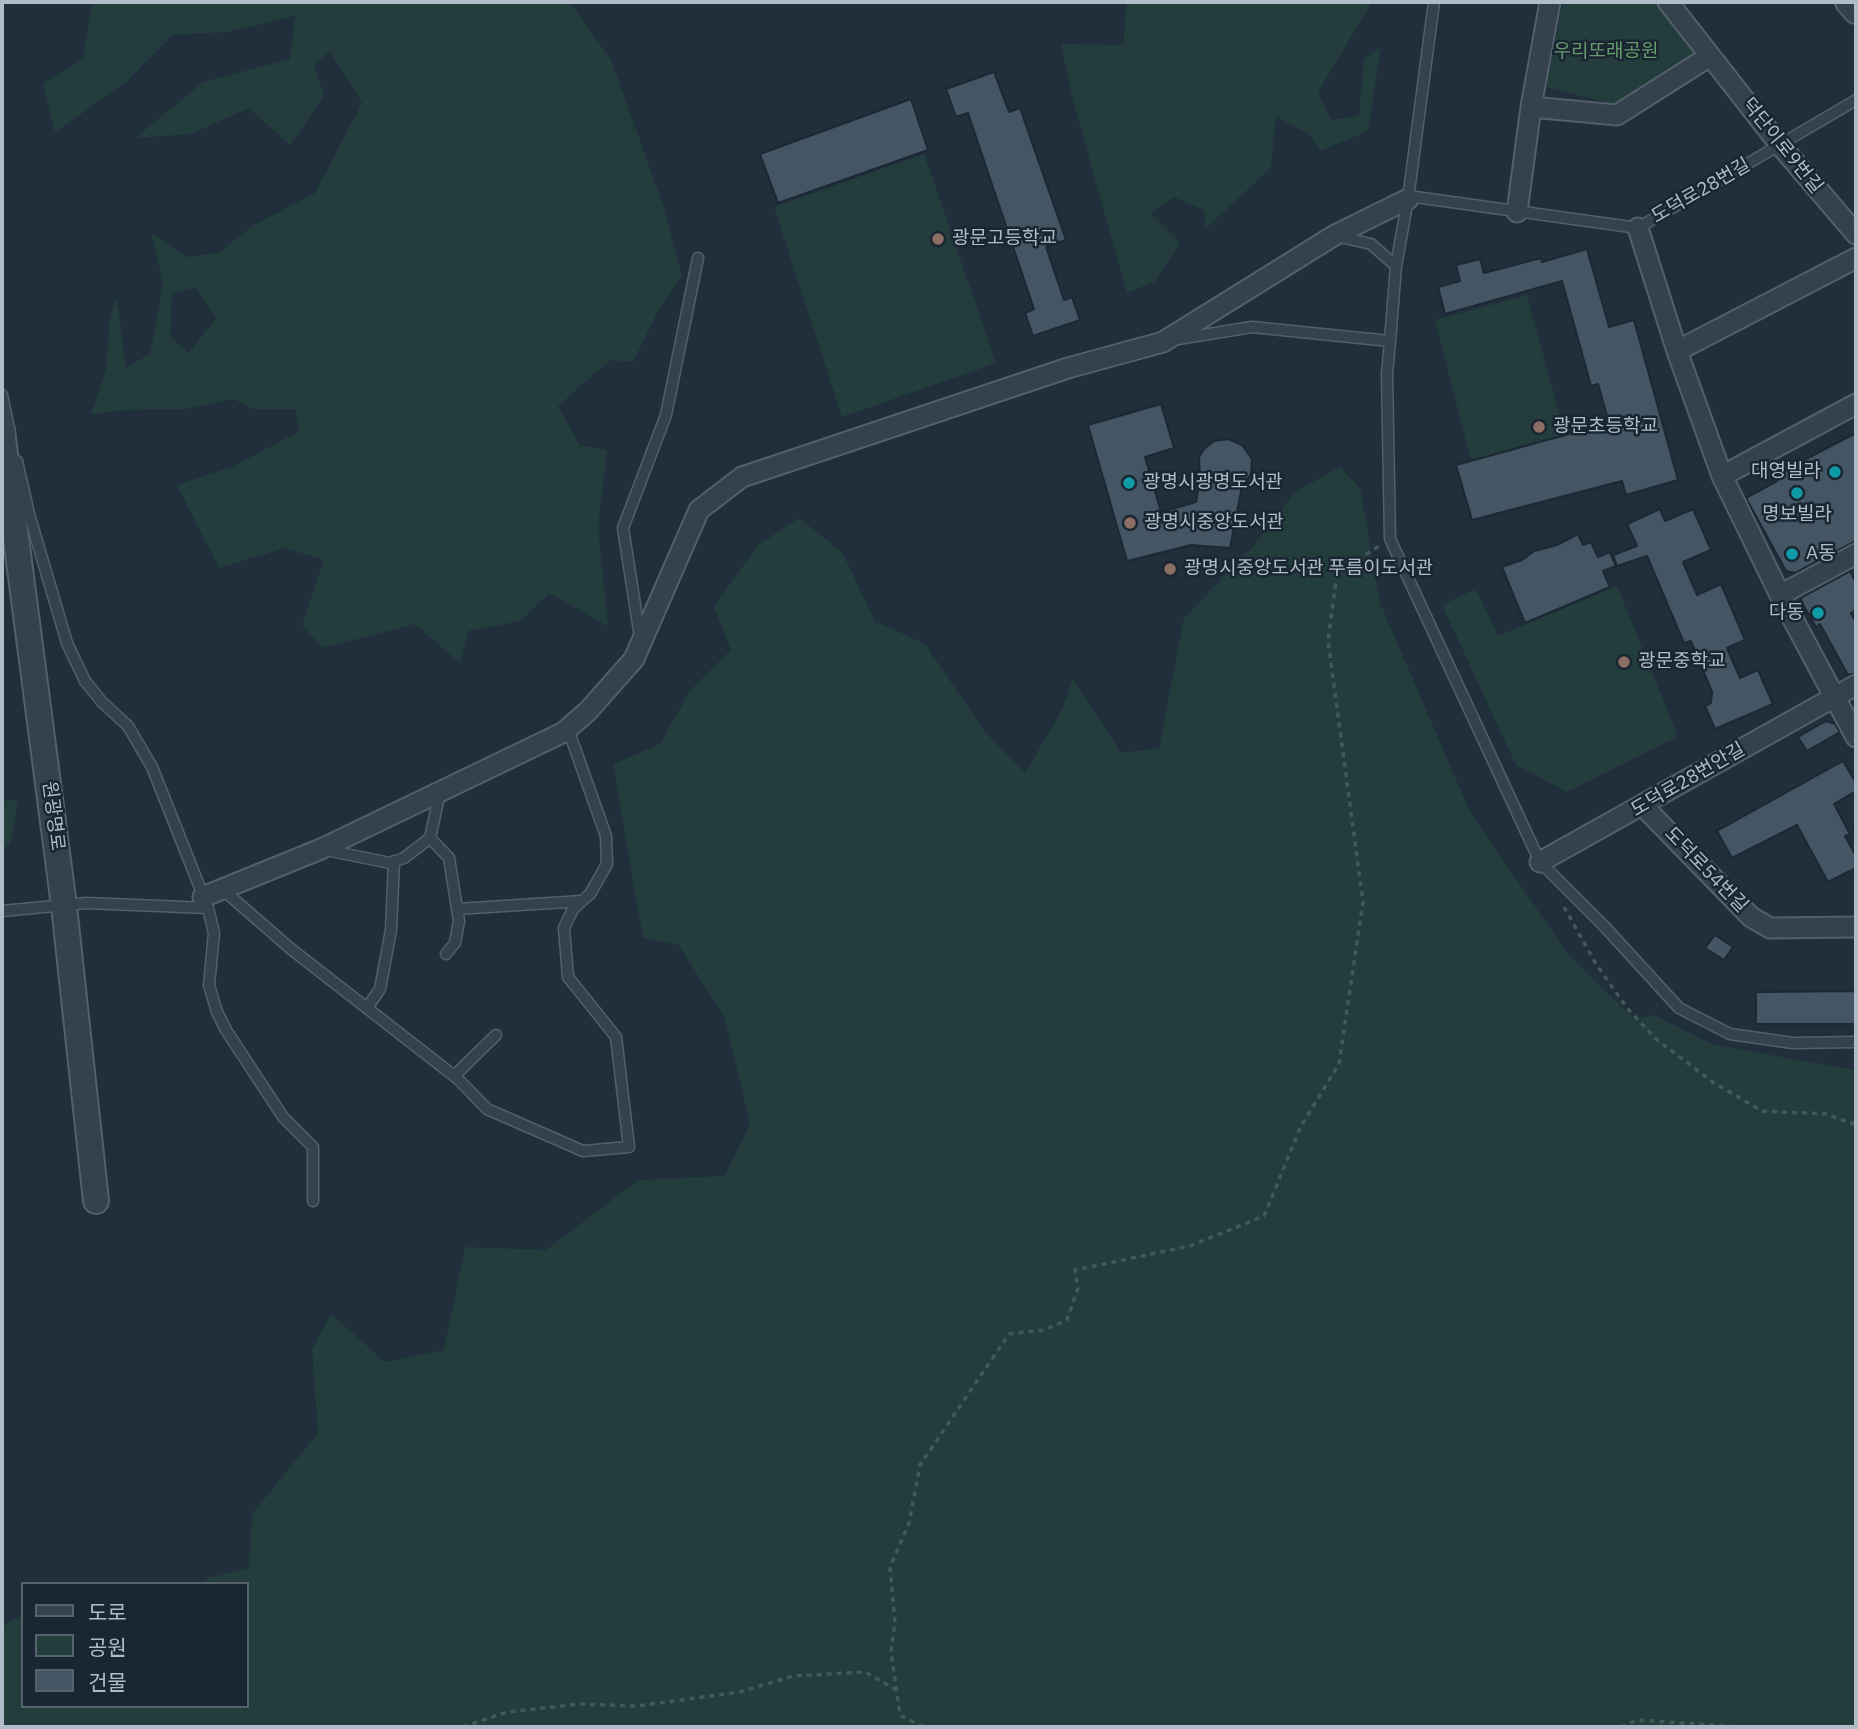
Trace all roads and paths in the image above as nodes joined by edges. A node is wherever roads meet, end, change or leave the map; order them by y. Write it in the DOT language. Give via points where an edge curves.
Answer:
graph roads {
  1 [pos="1434,2"];
  2 [pos="1550,2"];
  3 [pos="1668,2"];
  4 [pos="1849,2"];
  5 [pos="1856,11"];
  6 [pos="1710,56"];
  7 [pos="1856,100"];
  8 [pos="1531,107"];
  9 [pos="1780,145"];
  10 [pos="1408,197"];
  11 [pos="1517,212"];
  12 [pos="1638,228"];
  13 [pos="1856,234"];
  14 [pos="1335,235"];
  15 [pos="698,258"];
  16 [pos="1856,258"];
  17 [pos="1396,266"];
  18 [pos="1390,341"];
  19 [pos="1163,342"];
  20 [pos="1677,351"];
  21 [pos="2,395"];
  22 [pos="1856,404"];
  23 [pos="2,431"];
  24 [pos="1722,476"];
  25 [pos="1390,539"];
  26 [pos="1856,554"];
  27 [pos="1780,595"];
  28 [pos="641,643"];
  29 [pos="1856,685"];
  30 [pos="1835,696"];
  31 [pos="568,729"];
  32 [pos="1856,737"];
  33 [pos="440,791"];
  34 [pos="1643,806"];
  35 [pos="430,838"];
  36 [pos="321,849"];
  37 [pos="394,861"];
  38 [pos="1540,862"];
  39 [pos="222,889"];
  40 [pos="1559,896"];
  41 [pos="582,901"];
  42 [pos="205,903"];
  43 [pos="64,906"];
  44 [pos="457,909"];
  45 [pos="2,911"];
  46 [pos="1856,927"];
  47 [pos="446,954"];
  48 [pos="367,1008"];
  49 [pos="496,1035"];
  50 [pos="1856,1042"];
  51 [pos="454,1076"];
  52 [pos="1856,1125"];
  53 [pos="96,1201"];
  54 [pos="313,1201"];
  55 [pos="898,1691"];
  56 [pos="463,1727"];
  57 [pos="923,1727"];
  58 [pos="1621,1727"];
  59 [pos="1740,1727"];
  1 -- 10 [label="lane"];
  2 -- 8 [label="street"];
  3 -- 6 [label="street, 덕단이로9번길"];
  4 -- 5 [label="street"];
  6 -- 8 [label="street" via="1617,115"];
  6 -- 9 [label="street, 덕단이로9번길"];
  7 -- 9 [label="lane, 도덕로28번길"];
  8 -- 11 [label="street"];
  9 -- 12 [label="lane, 도덕로28번길"];
  9 -- 13 [label="street, 덕단이로9번길"];
  10 -- 11 [label="lane, 도덕로28번길"];
  10 -- 14 [label="street"];
  10 -- 17 [label="lane"];
  11 -- 12 [label="lane, 도덕로28번길"];
  12 -- 20 [label="street"];
  14 -- 17 [label="lane" via="1371,244"];
  14 -- 19 [label="street"];
  15 -- 28 [label="lane" via="666,415 623,528"];
  16 -- 20 [label="street"];
  17 -- 18 [label="lane"];
  18 -- 19 [label="lane" via="1252,327"];
  18 -- 25 [label="lane"];
  19 -- 28 [label="street" via="1068,368 742,477 699,510"];
  20 -- 24 [label="street"];
  21 -- 42 [label="lane" via="29,514 67,643 85,681 128,726 152,767"];
  22 -- 24 [label="street"];
  23 -- 43 [label="street, 원광명로"];
  24 -- 27 [label="street"];
  25 -- 38 [label="lane"];
  25 -- 55 [label="path" via="1336,573 1328,641 1363,902 1339,1064 1301,1126 1264,1216 1190,1246 1075,1270 1078,1288 1067,1320 1044,1330 1009,1334 920,1465 909,1523 890,1567 895,1623 891,1651"];
  26 -- 27 [label="street"];
  27 -- 30 [label="street"];
  28 -- 31 [label="street" via="634,659"];
  29 -- 30 [label="street, 도덕로28번안길"];
  30 -- 32 [label="street"];
  30 -- 34 [label="street, 도덕로28번안길"];
  31 -- 33 [label="street"];
  31 -- 41 [label="lane" via="606,836 607,864"];
  33 -- 35 [label="lane"];
  33 -- 36 [label="street"];
  34 -- 38 [label="street, 도덕로28번안길"];
  34 -- 46 [label="street, 도덕로54번길" via="1751,917 1770,928"];
  35 -- 37 [label="lane"];
  35 -- 44 [label="lane" via="449,858"];
  36 -- 37 [label="lane"];
  36 -- 39 [label="street"];
  37 -- 48 [label="lane" via="391,930 380,989"];
  38 -- 50 [label="lane" via="1679,1008 1730,1034 1793,1043"];
  39 -- 42 [label="street"];
  39 -- 48 [label="lane"];
  40 -- 52 [label="path" via="1596,964 1656,1039 1714,1083 1762,1111 1826,1114"];
  41 -- 44 [label="lane"];
  41 -- 51 [label="lane" via="564,928 569,977 616,1037 629,1147 583,1151 487,1109"];
  42 -- 43 [label="lane"];
  42 -- 54 [label="lane" via="215,933 209,985 217,1012 284,1117 313,1147"];
  43 -- 45 [label="lane"];
  43 -- 53 [label="street, 원광명로"];
  44 -- 47 [label="lane" via="455,943"];
  48 -- 51 [label="lane"];
  49 -- 51 [label="lane"];
  55 -- 56 [label="path" via="865,1672 793,1676 740,1692 637,1706 580,1704 507,1712"];
  55 -- 57 [label="path" via="900,1715"];
  58 -- 59 [label="path" via="1637,1720"];
}
